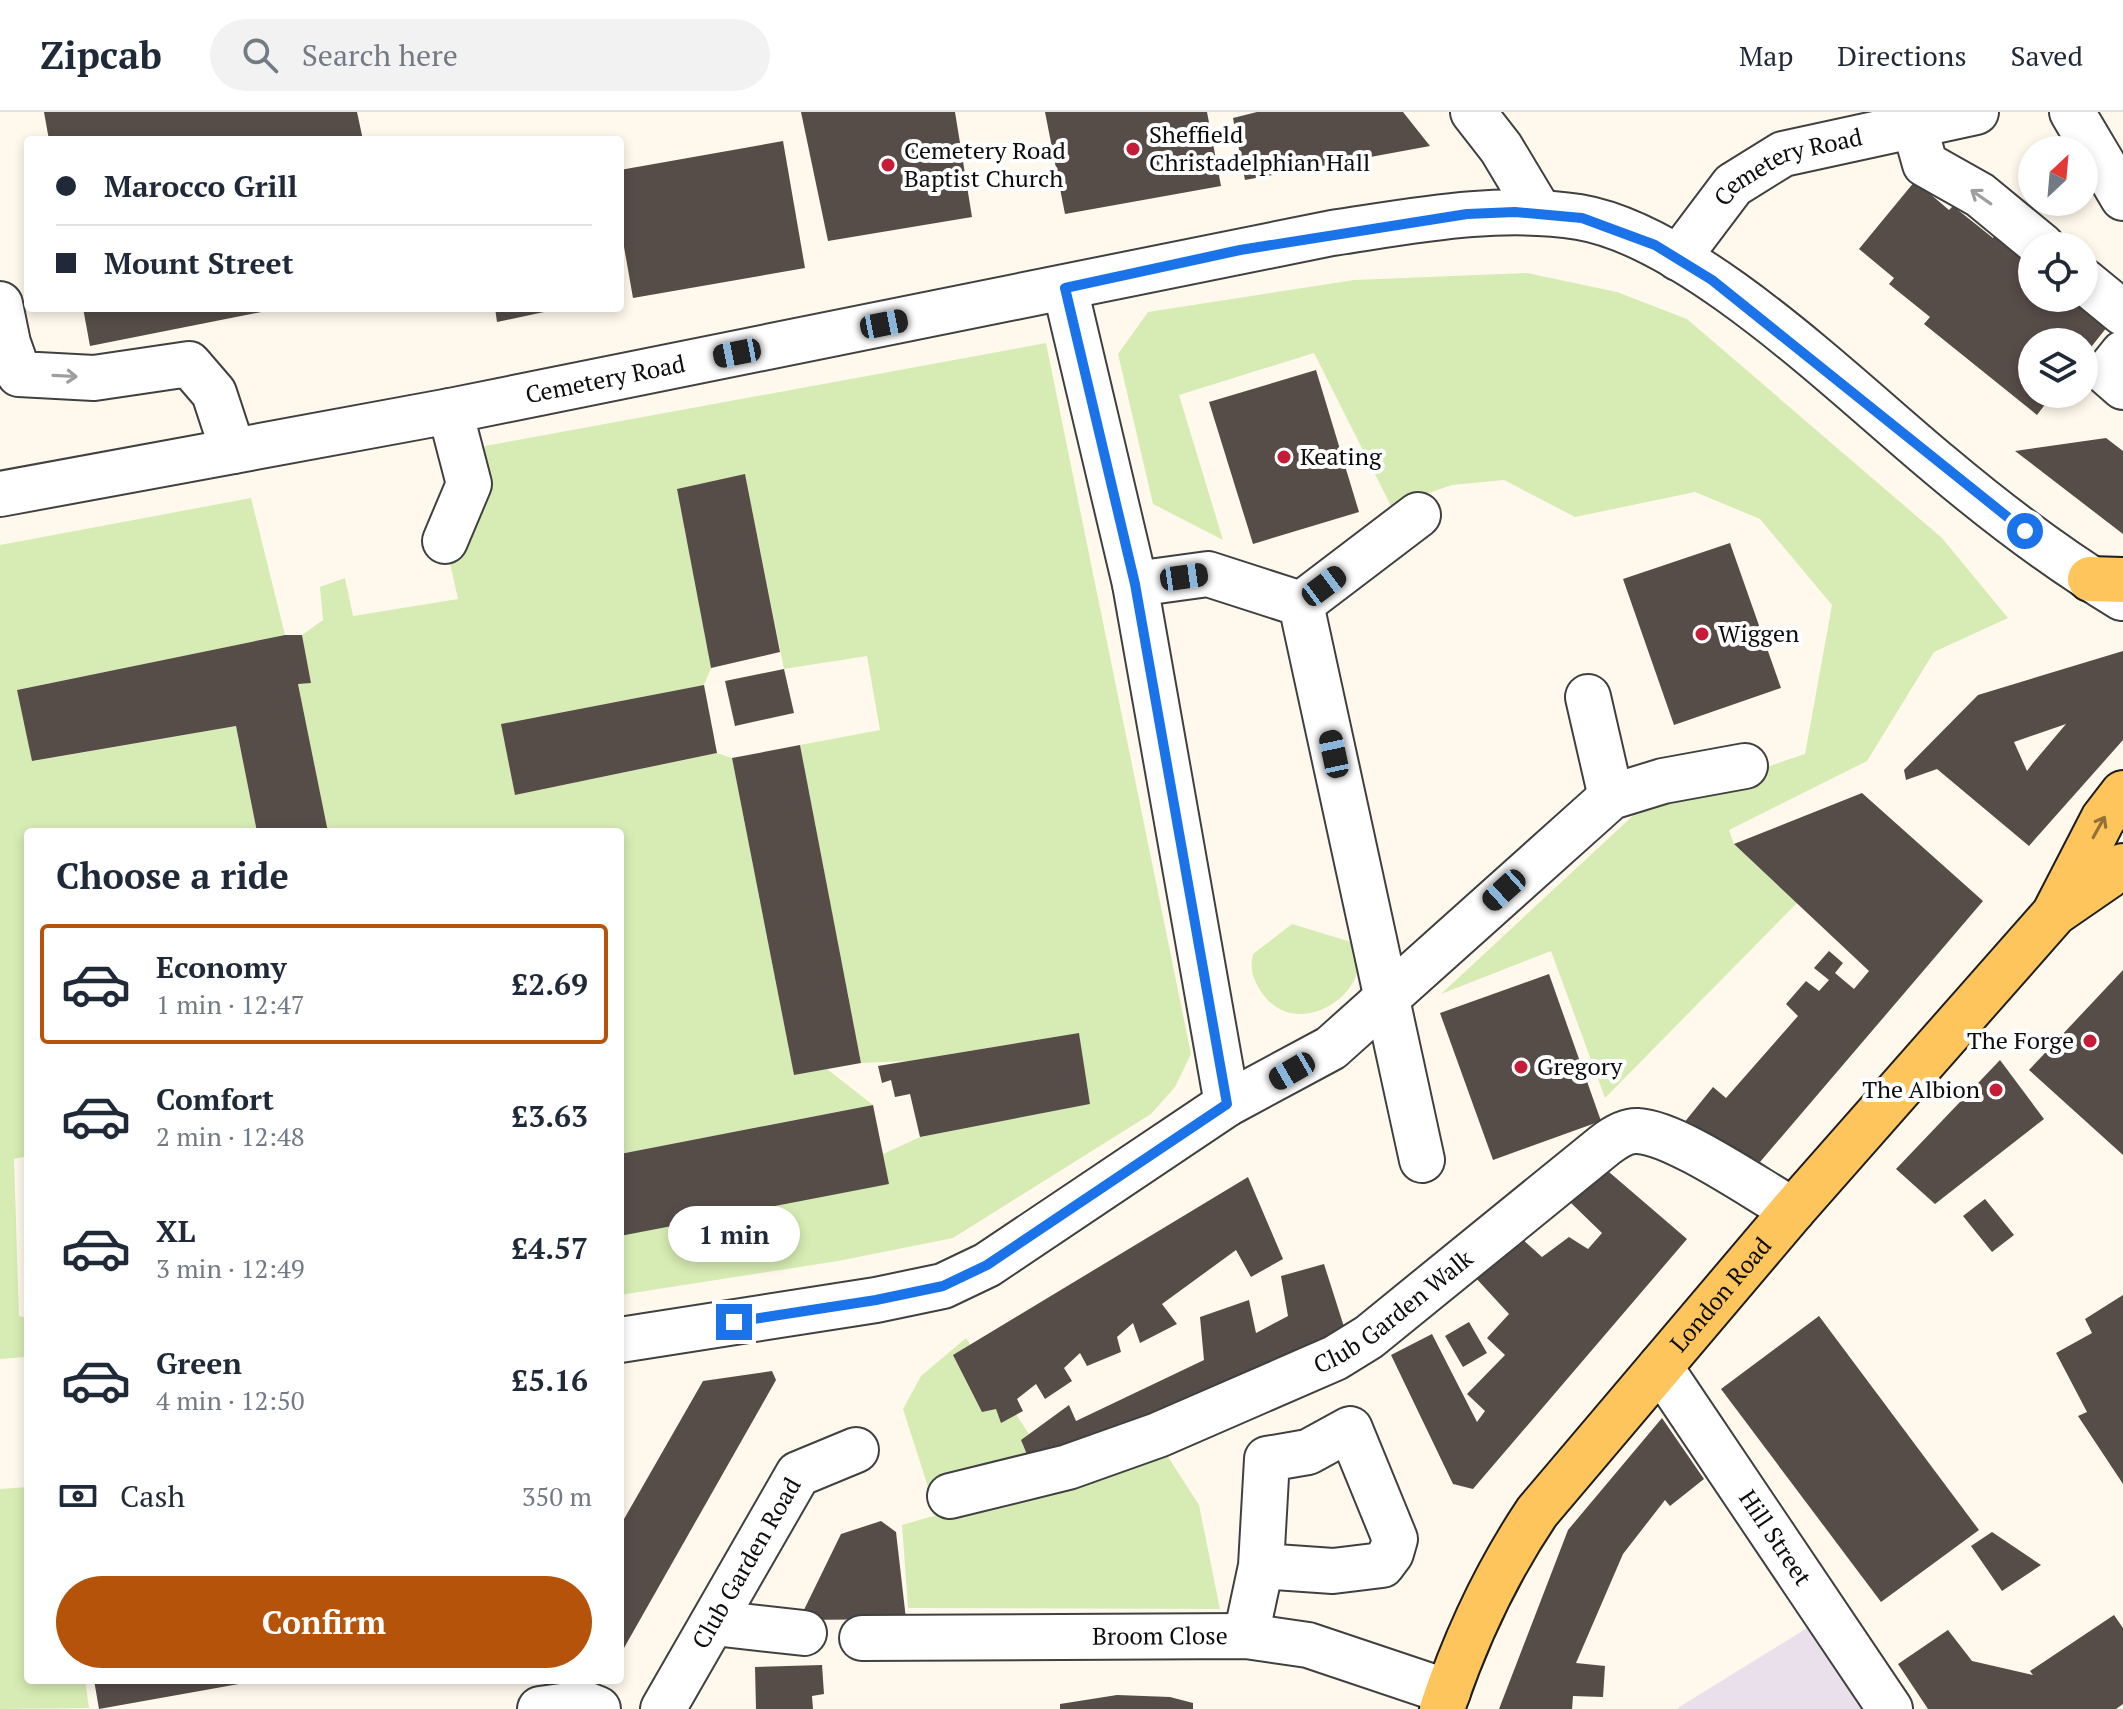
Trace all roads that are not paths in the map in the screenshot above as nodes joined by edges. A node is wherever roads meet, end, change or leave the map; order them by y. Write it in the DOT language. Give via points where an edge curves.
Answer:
graph roads {
  1 [pos="1473,112"];
  2 [pos="1976,112"];
  3 [pos="2072,112"];
  4 [pos="1914,125"];
  5 [pos="2123,198"];
  6 [pos="1540,213"];
  7 [pos="2025,232"];
  8 [pos="1678,258"];
  9 [pos="1065,288"];
  10 [pos="2098,292"];
  11 [pos="2123,313"];
  12 [pos="4,323"];
  13 [pos="2123,353"];
  14 [pos="2123,387"];
  15 [pos="450,411"];
  16 [pos="233,451"];
  17 [pos="0,494"];
  18 [pos="1418,515"];
  19 [pos="445,541"];
  20 [pos="1135,584"];
  21 [pos="2112,586"];
  22 [pos="1301,604"];
  23 [pos="1588,697"];
  24 [pos="1745,766"];
  25 [pos="2123,793"];
  26 [pos="1611,797"];
  27 [pos="2123,866"];
  28 [pos="2054,914"];
  29 [pos="1388,993"];
  30 [pos="1227,1104"];
  31 [pos="1422,1160"];
  32 [pos="1793,1210"];
  33 [pos="624,1339"];
  34 [pos="1660,1367"];
  35 [pos="856,1450"];
  36 [pos="950,1496"];
  37 [pos="1261,1566"];
  38 [pos="714,1623"];
  39 [pos="804,1633"];
  40 [pos="1246,1636"];
  41 [pos="862,1638"];
  42 [pos="1445,1700"];
  43 [pos="540,1709"];
  44 [pos="598,1709"];
  45 [pos="663,1709"];
  46 [pos="1890,1709"];
  1 -- 6 [label="street"];
  2 -- 4 [label="street, Cemetery Road"];
  3 -- 5 [label="street"];
  7 -- 4 [label="street, one-way" via="1980,195 1925,164"];
  4 -- 8 [label="street, Cemetery Road" via="1783,154 1750,171 1719,200"];
  6 -- 8 [label="street, Cemetery Road" via="1608,225"];
  6 -- 9 [label="street, Cemetery Road" via="1467,214 1332,233"];
  8 -- 21 [label="street, Cemetery Road" via="1791,341 1943,468"];
  9 -- 15 [label="street, Cemetery Road"];
  9 -- 20 [label="street"];
  10 -- 11 [label="street"];
  12 -- 16 [label="street, one-way" via="19,374 94,378 189,364 214,393"];
  13 -- 14 [label="street" via="2107,373"];
  15 -- 16 [label="street, Cemetery Road"];
  15 -- 19 [label="street" via="469,484"];
  16 -- 17 [label="street, Cemetery Road"];
  18 -- 22 [label="street"];
  20 -- 22 [label="street" via="1208,574"];
  20 -- 30 [label="street"];
  22 -- 29 [label="street"];
  23 -- 26 [label="street"];
  24 -- 26 [label="street"];
  28 -- 25 [label="main road, London Road, one-way" via="2103,819"];
  26 -- 29 [label="street"];
  27 -- 28 [label="main road, London Road"];
  28 -- 32 [label="main road, London Road"];
  29 -- 30 [label="street" via="1331,1048"];
  29 -- 31 [label="street"];
  30 -- 33 [label="street" via="987,1265 943,1286"];
  32 -- 34 [label="main road, London Road"];
  32 -- 36 [label="street, Club Garden Walk" via="1667,1139 1629,1132 1605,1145 1369,1337 1335,1358 1158,1435 1068,1467"];
  34 -- 42 [label="main road, London Road" via="1518,1540 1476,1622"];
  34 -- 46 [label="street, Hill Street"];
  35 -- 38 [label="street, Club Garden Road" via="798,1474"];
  37 -- 40 [label="street"];
  38 -- 39 [label="street"];
  38 -- 45 [label="street, Club Garden Road"];
  40 -- 41 [label="street, Broom Close"];
  40 -- 42 [label="street, Broom Close" via="1308,1645"];
  43 -- 44 [label="street" via="583,1703"];
}
